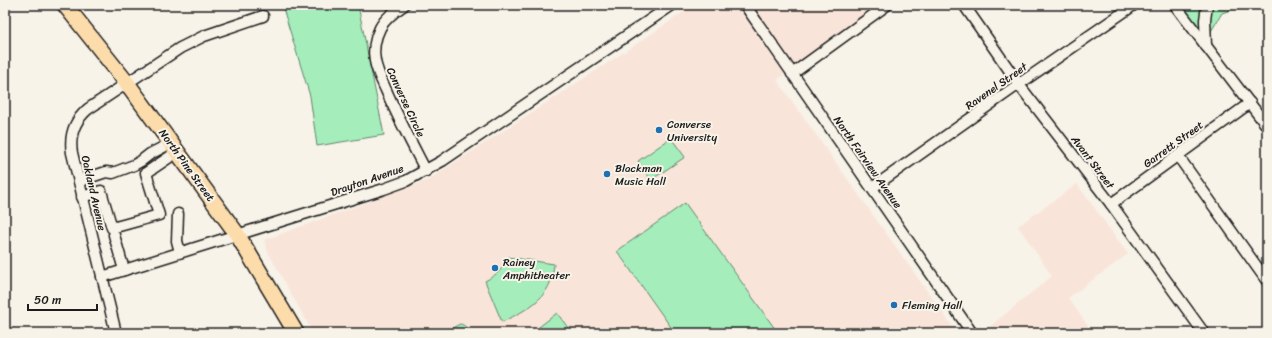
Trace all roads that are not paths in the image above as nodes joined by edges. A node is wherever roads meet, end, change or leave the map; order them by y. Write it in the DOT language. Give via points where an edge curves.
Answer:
graph roads {
  1 [pos="65,5"];
  2 [pos="404,5"];
  3 [pos="670,5"];
  4 [pos="744,5"];
  5 [pos="887,5"];
  6 [pos="964,5"];
  7 [pos="1134,5"];
  8 [pos="1175,5"];
  9 [pos="1207,5"];
  10 [pos="263,16"];
  11 [pos="1206,46"];
  12 [pos="792,74"];
  13 [pos="127,83"];
  14 [pos="1020,84"];
  15 [pos="1250,103"];
  16 [pos="1267,126"];
  17 [pos="174,147"];
  18 [pos="1178,156"];
  19 [pos="426,170"];
  20 [pos="79,181"];
  21 [pos="872,188"];
  22 [pos="82,196"];
  23 [pos="1111,204"];
  24 [pos="178,214"];
  25 [pos="237,234"];
  26 [pos="114,235"];
  27 [pos="180,252"];
  28 [pos="124,270"];
  29 [pos="102,277"];
  30 [pos="1267,281"];
  31 [pos="116,333"];
  32 [pos="296,333"];
  33 [pos="972,333"];
  34 [pos="1204,333"];
  1 -- 13 [label="highway, North Pine Street"];
  2 -- 19 [label="street, Converse Circle" via="386,18 380,27 375,43 375,61 396,115"];
  3 -- 19 [label="street, Drayton Avenue"];
  4 -- 12 [label="street, North Fairview Avenue"];
  5 -- 12 [label="street"];
  6 -- 14 [label="street, Avant Street"];
  7 -- 14 [label="street, Ravenel Street"];
  8 -- 11 [label="street"];
  9 -- 11 [label="street"];
  10 -- 13 [label="street, Oakland Avenue" via="204,36 180,48"];
  11 -- 15 [label="street"];
  12 -- 21 [label="street, North Fairview Avenue"];
  13 -- 17 [label="highway, North Pine Street"];
  13 -- 20 [label="street, Oakland Avenue" via="82,114 73,128 70,144"];
  14 -- 21 [label="street, Ravenel Street"];
  14 -- 23 [label="street, Avant Street"];
  15 -- 16 [label="street"];
  15 -- 18 [label="street, Garrett Street"];
  17 -- 20 [label="street" via="150,154 141,162 113,173 106,172"];
  17 -- 22 [label="street" via="146,173 160,215 112,228 101,191"];
  17 -- 25 [label="highway, North Pine Street"];
  18 -- 23 [label="street, Garrett Street"];
  18 -- 30 [label="street"];
  19 -- 25 [label="street, Drayton Avenue" via="384,189"];
  20 -- 22 [label="street, Oakland Avenue"];
  21 -- 33 [label="street, North Fairview Avenue"];
  22 -- 29 [label="street, Oakland Avenue"];
  23 -- 34 [label="street, Avant Street"];
  24 -- 27 [label="street" via="177,241"];
  25 -- 27 [label="street, Drayton Avenue"];
  25 -- 32 [label="highway, North Pine Street"];
  26 -- 28 [label="street"];
  27 -- 28 [label="street, Drayton Avenue"];
  28 -- 29 [label="street, Drayton Avenue"];
  29 -- 31 [label="street, Oakland Avenue"];
}
